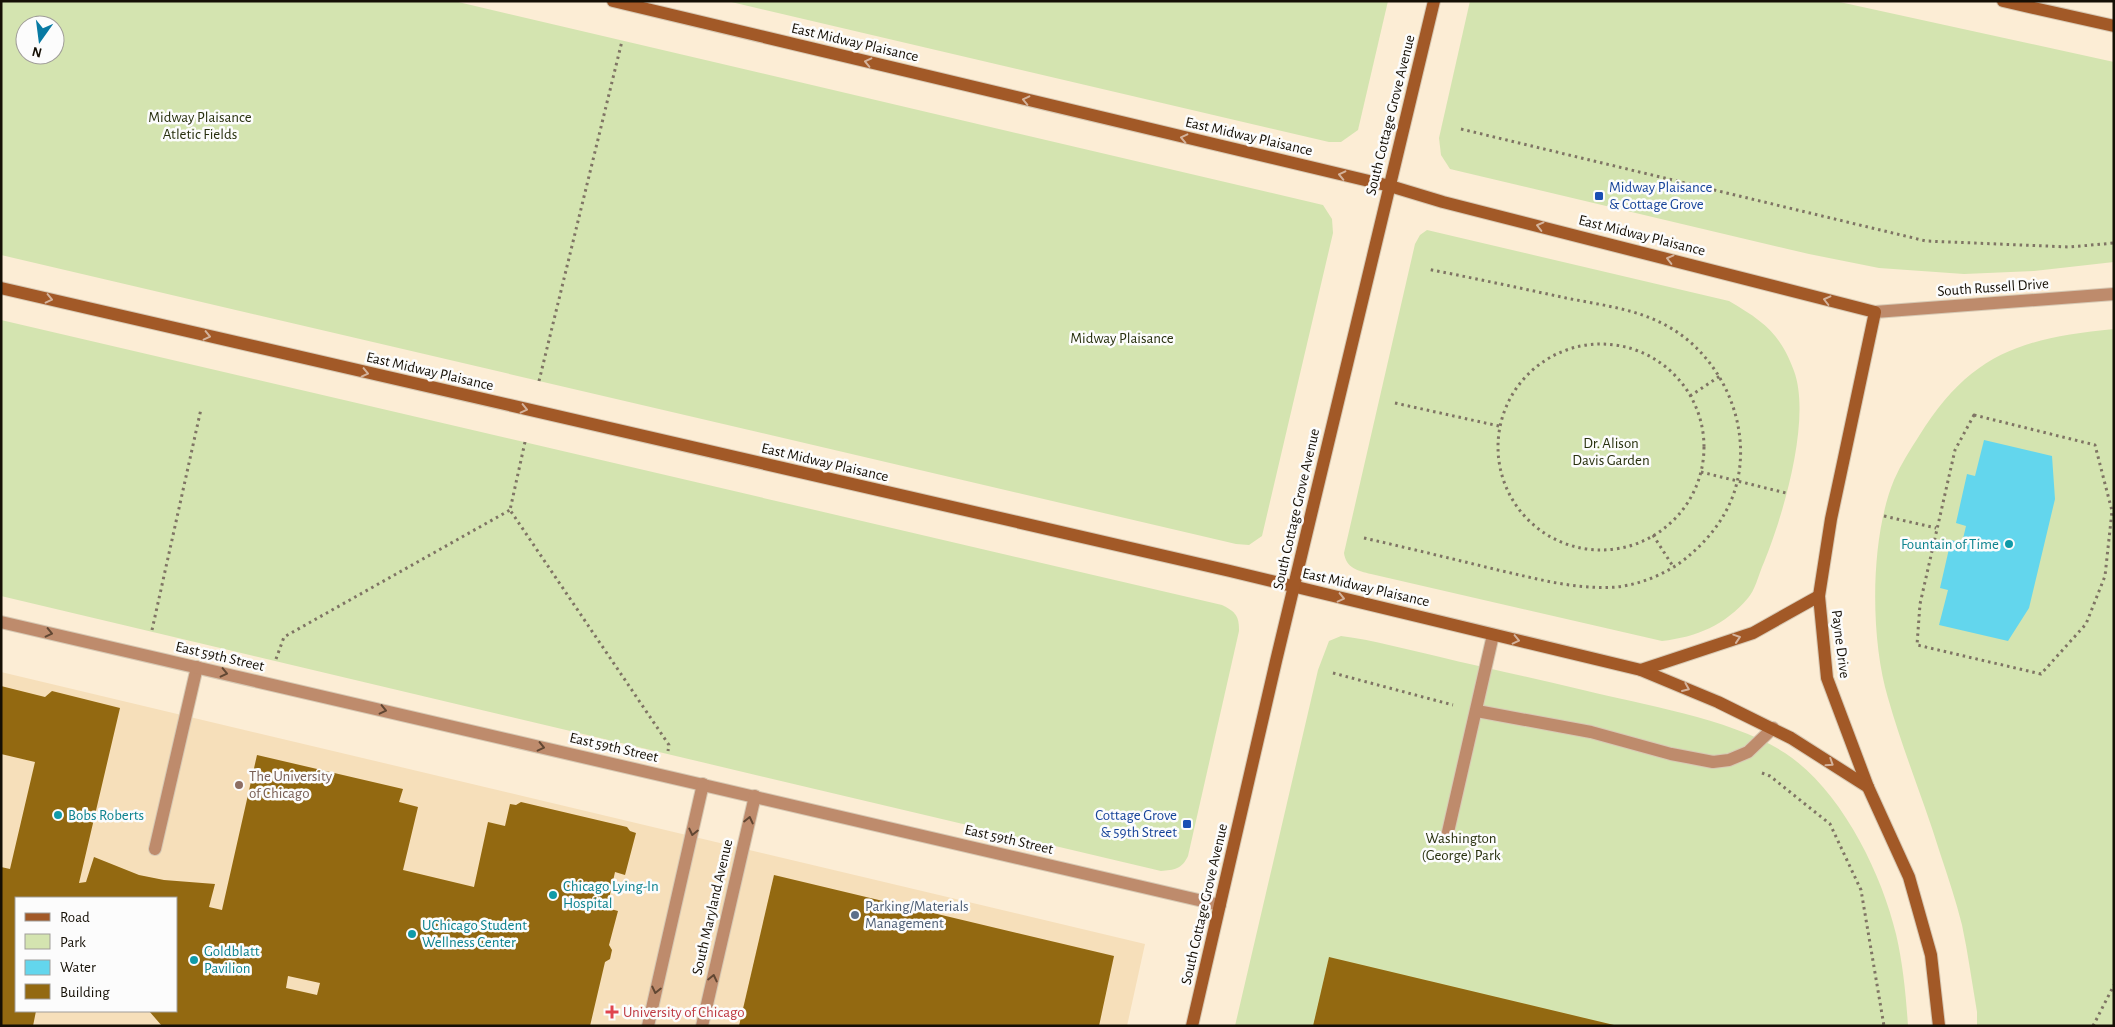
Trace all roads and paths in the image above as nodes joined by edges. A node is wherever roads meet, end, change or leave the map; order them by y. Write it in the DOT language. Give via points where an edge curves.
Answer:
graph roads {
  1 [pos="613,1"];
  2 [pos="1434,1"];
  3 [pos="2003,1"];
  4 [pos="2114,26"];
  5 [pos="622,41"];
  6 [pos="1460,129"];
  7 [pos="1390,186"];
  8 [pos="2114,243"];
  9 [pos="1427,269"];
  10 [pos="1,288"];
  11 [pos="2114,294"];
  12 [pos="1874,312"];
  13 [pos="1720,376"];
  14 [pos="539,381"];
  15 [pos="1690,396"];
  16 [pos="1395,403"];
  17 [pos="202,409"];
  18 [pos="1499,426"];
  19 [pos="525,442"];
  20 [pos="1701,472"];
  21 [pos="1737,481"];
  22 [pos="1786,493"];
  23 [pos="510,510"];
  24 [pos="1884,516"];
  25 [pos="1936,528"];
  26 [pos="1654,534"];
  27 [pos="1364,538"];
  28 [pos="1674,568"];
  29 [pos="1294,587"];
  30 [pos="1819,596"];
  31 [pos="1,622"];
  32 [pos="152,630"];
  33 [pos="1493,635"];
  34 [pos="276,659"];
  35 [pos="197,667"];
  36 [pos="1641,670"];
  37 [pos="1333,673"];
  38 [pos="1477,711"];
  39 [pos="1772,728"];
  40 [pos="667,754"];
  41 [pos="1728,760"];
  42 [pos="703,784"];
  43 [pos="1868,787"];
  44 [pos="754,796"];
  45 [pos="1448,832"];
  46 [pos="155,849"];
  47 [pos="1220,904"];
  48 [pos="2114,985"];
  49 [pos="648,1026"];
  50 [pos="702,1026"];
  51 [pos="1192,1026"];
  52 [pos="1884,1026"];
  53 [pos="1939,1026"];
  54 [pos="2093,1026"];
  7 -- 1 [label="street, East Midway Plaisance, one-way"];
  2 -- 7 [label="street, South Cottage Grove Avenue"];
  3 -- 4 [label="street"];
  5 -- 14 [label="path"];
  6 -- 8 [label="path" via="1926,241 2069,247"];
  12 -- 7 [label="street, East Midway Plaisance, one-way"];
  7 -- 29 [label="street, South Cottage Grove Avenue"];
  9 -- 13 [label="path" via="1649,318 1691,342"];
  10 -- 29 [label="street, East Midway Plaisance, one-way"];
  11 -- 12 [label="street, South Russell Drive"];
  12 -- 30 [label="street, Payne Drive" via="1831,519"];
  13 -- 15 [label="path"];
  13 -- 21 [label="path" via="1737,419 1740,446"];
  15 -- 18 [label="path" via="1668,369 1636,350 1600,344 1583,345 1550,357 1522,380 1505,408"];
  15 -- 20 [label="path" via="1701,425 1704,445"];
  16 -- 18 [label="path"];
  17 -- 32 [label="path"];
  18 -- 26 [label="path" via="1498,458 1507,490 1515,505 1540,530 1558,541 1595,549 1632,545"];
  19 -- 23 [label="path"];
  20 -- 21 [label="path"];
  20 -- 26 [label="path" via="1692,496 1675,518"];
  21 -- 22 [label="path"];
  21 -- 28 [label="path" via="1731,501 1714,529"];
  23 -- 34 [label="path" via="284,637"];
  23 -- 40 [label="path" via="669,745"];
  24 -- 25 [label="path"];
  25 -- 25 [label="path" via="1920,604 1917,646 2041,674 2086,624 2105,576 2112,510 2095,445 1974,415 1955,450"];
  26 -- 28 [label="path"];
  27 -- 28 [label="path" via="1569,586 1619,587"];
  29 -- 33 [label="street, East Midway Plaisance, one-way"];
  29 -- 47 [label="street, South Cottage Grove Avenue"];
  36 -- 30 [label="street, one-way" via="1754,633"];
  30 -- 43 [label="street, Payne Drive" via="1827,678"];
  31 -- 35 [label="street, East 59th Street, one-way"];
  33 -- 36 [label="street, East Midway Plaisance, one-way"];
  33 -- 38 [label="street"];
  35 -- 42 [label="street, East 59th Street, one-way"];
  35 -- 46 [label="street"];
  36 -- 39 [label="street, East Midway Plaisance, one-way"];
  37 -- 38 [label="path"];
  38 -- 41 [label="street" via="1590,732 1671,754 1713,762"];
  38 -- 45 [label="street"];
  39 -- 41 [label="street" via="1748,752"];
  39 -- 43 [label="street, East Midway Plaisance, one-way"];
  41 -- 52 [label="path" via="1770,776 1830,824 1862,890"];
  42 -- 44 [label="street, East 59th Street"];
  42 -- 49 [label="street, one-way"];
  43 -- 53 [label="street, Payne Drive" via="1909,877 1931,955"];
  44 -- 47 [label="street, East 59th Street"];
  50 -- 44 [label="street, South Maryland Avenue, one-way"];
  47 -- 51 [label="street, South Cottage Grove Avenue"];
  48 -- 54 [label="path"];
}
